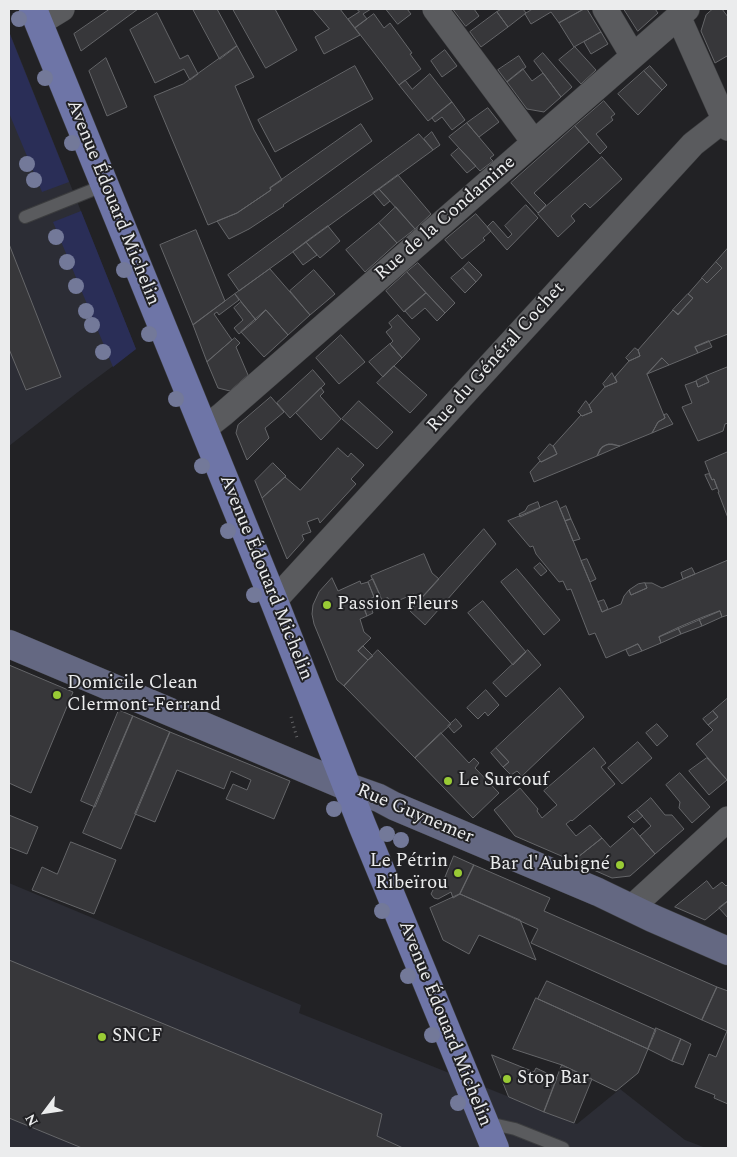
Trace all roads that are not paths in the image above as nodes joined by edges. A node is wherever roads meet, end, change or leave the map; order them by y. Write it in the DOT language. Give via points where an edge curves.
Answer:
graph roads {
  1 [pos="62,9"];
  2 [pos="435,9"];
  3 [pos="606,9"];
  4 [pos="683,12"];
  5 [pos="36,16"];
  6 [pos="633,56"];
  7 [pos="726,124"];
  8 [pos="534,142"];
  9 [pos="105,185"];
  10 [pos="25,217"];
  11 [pos="204,429"];
  12 [pos="274,601"];
  13 [pos="9,644"];
  14 [pos="348,787"];
  15 [pos="728,819"];
  16 [pos="631,908"];
  17 [pos="728,951"];
  18 [pos="484,1122"];
  19 [pos="495,1148"];
  20 [pos="563,1148"];
  1 -- 5 [label="street"];
  2 -- 8 [label="street"];
  3 -- 6 [label="street"];
  4 -- 6 [label="street, Rue de la Condamine"];
  4 -- 7 [label="street"];
  5 -- 9 [label="main road, Avenue Édouard Michelin"];
  6 -- 8 [label="street, Rue de la Condamine"];
  7 -- 12 [label="street, Rue du Général Cochet" via="693,144"];
  8 -- 11 [label="street, Rue de la Condamine"];
  9 -- 10 [label="lane"];
  9 -- 11 [label="main road, Avenue Édouard Michelin"];
  11 -- 12 [label="main road, Avenue Édouard Michelin"];
  12 -- 14 [label="main road, Avenue Édouard Michelin"];
  13 -- 14 [label="main road, Rue Guynemer"];
  14 -- 16 [label="main road, Rue Guynemer"];
  14 -- 18 [label="main road, Avenue Édouard Michelin"];
  15 -- 16 [label="street"];
  16 -- 17 [label="main road, Rue Guynemer"];
  18 -- 19 [label="main road, Avenue Édouard Michelin"];
  18 -- 20 [label="lane" via="515,1129"];
}
